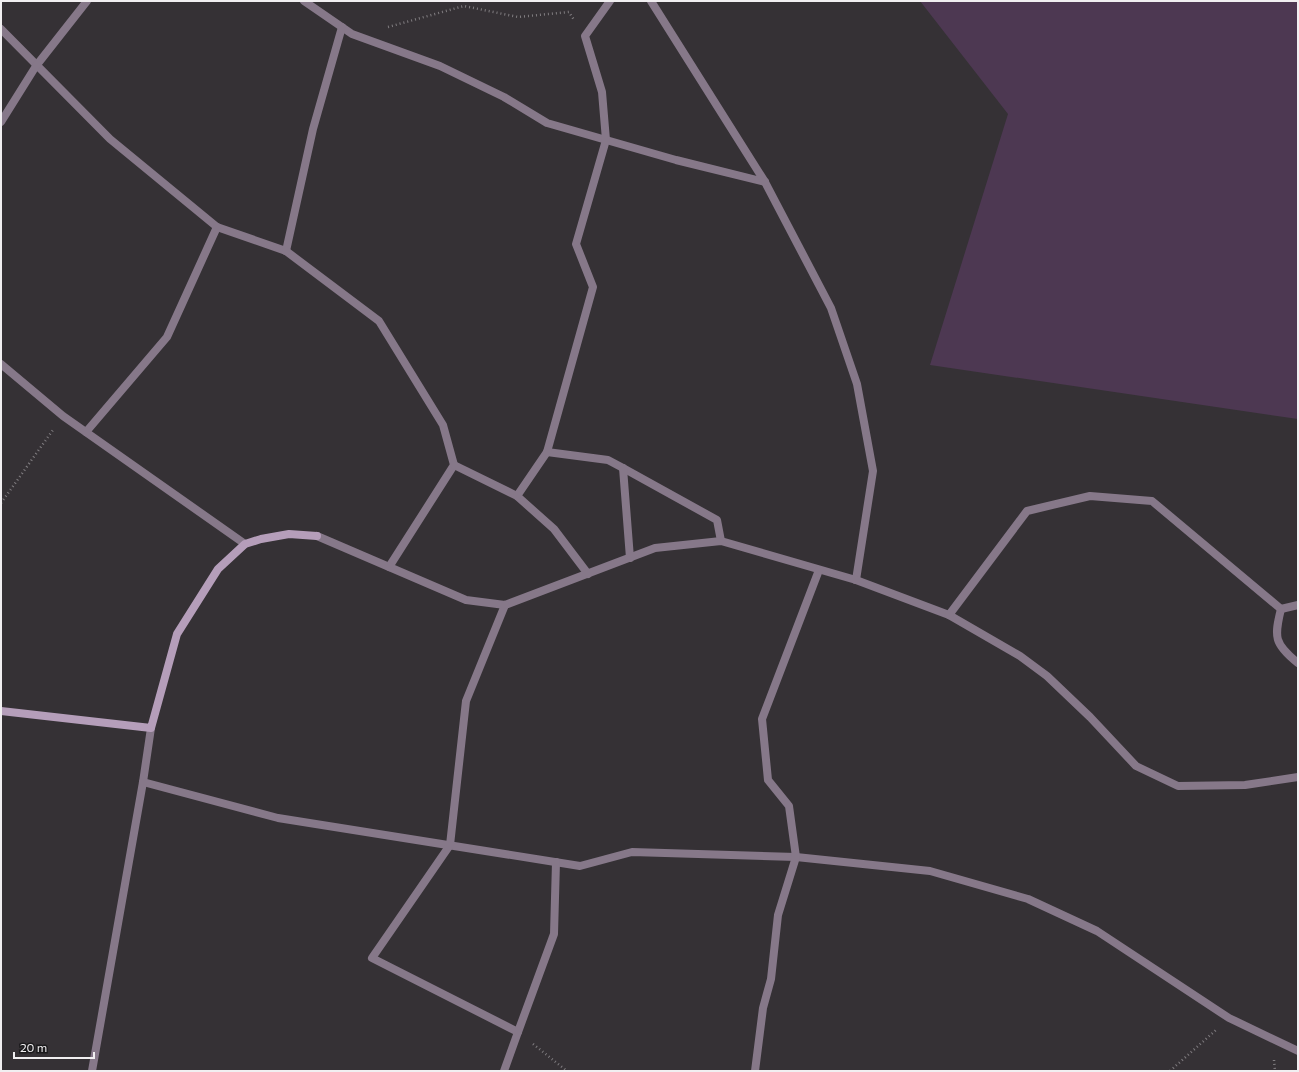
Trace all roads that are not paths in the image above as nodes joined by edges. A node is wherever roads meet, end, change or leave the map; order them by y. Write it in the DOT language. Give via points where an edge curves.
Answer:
graph roads {
  1 [pos="87,1"];
  2 [pos="304,1"];
  3 [pos="610,1"];
  4 [pos="651,1"];
  5 [pos="342,27"];
  6 [pos="1,29"];
  7 [pos="36,66"];
  8 [pos="1,122"];
  9 [pos="606,140"];
  10 [pos="765,182"];
  11 [pos="217,228"];
  12 [pos="286,251"];
  13 [pos="1,364"];
  14 [pos="86,432"];
  15 [pos="547,452"];
  16 [pos="454,465"];
  17 [pos="623,468"];
  18 [pos="517,496"];
  19 [pos="721,541"];
  20 [pos="245,544"];
  21 [pos="630,558"];
  22 [pos="389,567"];
  23 [pos="819,570"];
  24 [pos="588,574"];
  25 [pos="856,580"];
  26 [pos="505,605"];
  27 [pos="1298,605"];
  28 [pos="1281,609"];
  29 [pos="949,615"];
  30 [pos="1298,663"];
  31 [pos="1,711"];
  32 [pos="151,728"];
  33 [pos="1298,777"];
  34 [pos="144,782"];
  35 [pos="450,845"];
  36 [pos="796,857"];
  37 [pos="556,862"];
  38 [pos="518,1032"];
  39 [pos="1298,1051"];
  40 [pos="92,1071"];
  41 [pos="504,1071"];
  42 [pos="755,1071"];
  1 -- 7 [label="street"];
  2 -- 5 [label="street"];
  3 -- 9 [label="street" via="585,36 602,92"];
  4 -- 10 [label="street"];
  5 -- 9 [label="street" via="352,34 440,66 504,97 547,123"];
  5 -- 12 [label="street" via="313,129"];
  6 -- 7 [label="street"];
  7 -- 8 [label="street"];
  7 -- 11 [label="street" via="110,139"];
  9 -- 10 [label="street"];
  9 -- 15 [label="street" via="576,244 593,287"];
  10 -- 25 [label="street" via="831,308 857,384 873,471"];
  11 -- 12 [label="street"];
  11 -- 14 [label="street" via="167,337"];
  12 -- 16 [label="street" via="378,321 444,424"];
  13 -- 14 [label="street"];
  14 -- 20 [label="street"];
  15 -- 17 [label="street" via="608,460"];
  15 -- 18 [label="street"];
  16 -- 18 [label="street"];
  16 -- 22 [label="street"];
  17 -- 19 [label="street" via="717,520"];
  17 -- 21 [label="street"];
  18 -- 24 [label="street" via="554,529"];
  19 -- 21 [label="street" via="656,548"];
  19 -- 23 [label="street"];
  20 -- 22 [label="street" via="289,534 317,536"];
  20 -- 32 [label="street" via="218,568 177,634"];
  21 -- 24 [label="street"];
  22 -- 26 [label="street" via="466,600"];
  23 -- 25 [label="street"];
  23 -- 36 [label="street" via="762,719 768,780 789,806"];
  24 -- 26 [label="street"];
  25 -- 29 [label="street"];
  26 -- 35 [label="street" via="466,701"];
  27 -- 28 [label="street"];
  28 -- 29 [label="street" via="1152,502 1090,496 1027,511"];
  28 -- 30 [label="street" via="1276,630 1282,651"];
  29 -- 33 [label="street" via="1031,664 1090,717 1136,766 1178,786 1245,785"];
  31 -- 32 [label="street"];
  32 -- 34 [label="street"];
  34 -- 35 [label="street" via="278,818"];
  34 -- 40 [label="street"];
  35 -- 37 [label="street"];
  35 -- 38 [label="street" via="372,958"];
  36 -- 37 [label="street" via="632,852 580,866"];
  36 -- 39 [label="street" via="930,871 1028,899 1097,931 1229,1018"];
  36 -- 42 [label="street" via="778,915 771,979 763,1008"];
  37 -- 38 [label="street" via="554,934"];
  38 -- 41 [label="street"];
}
